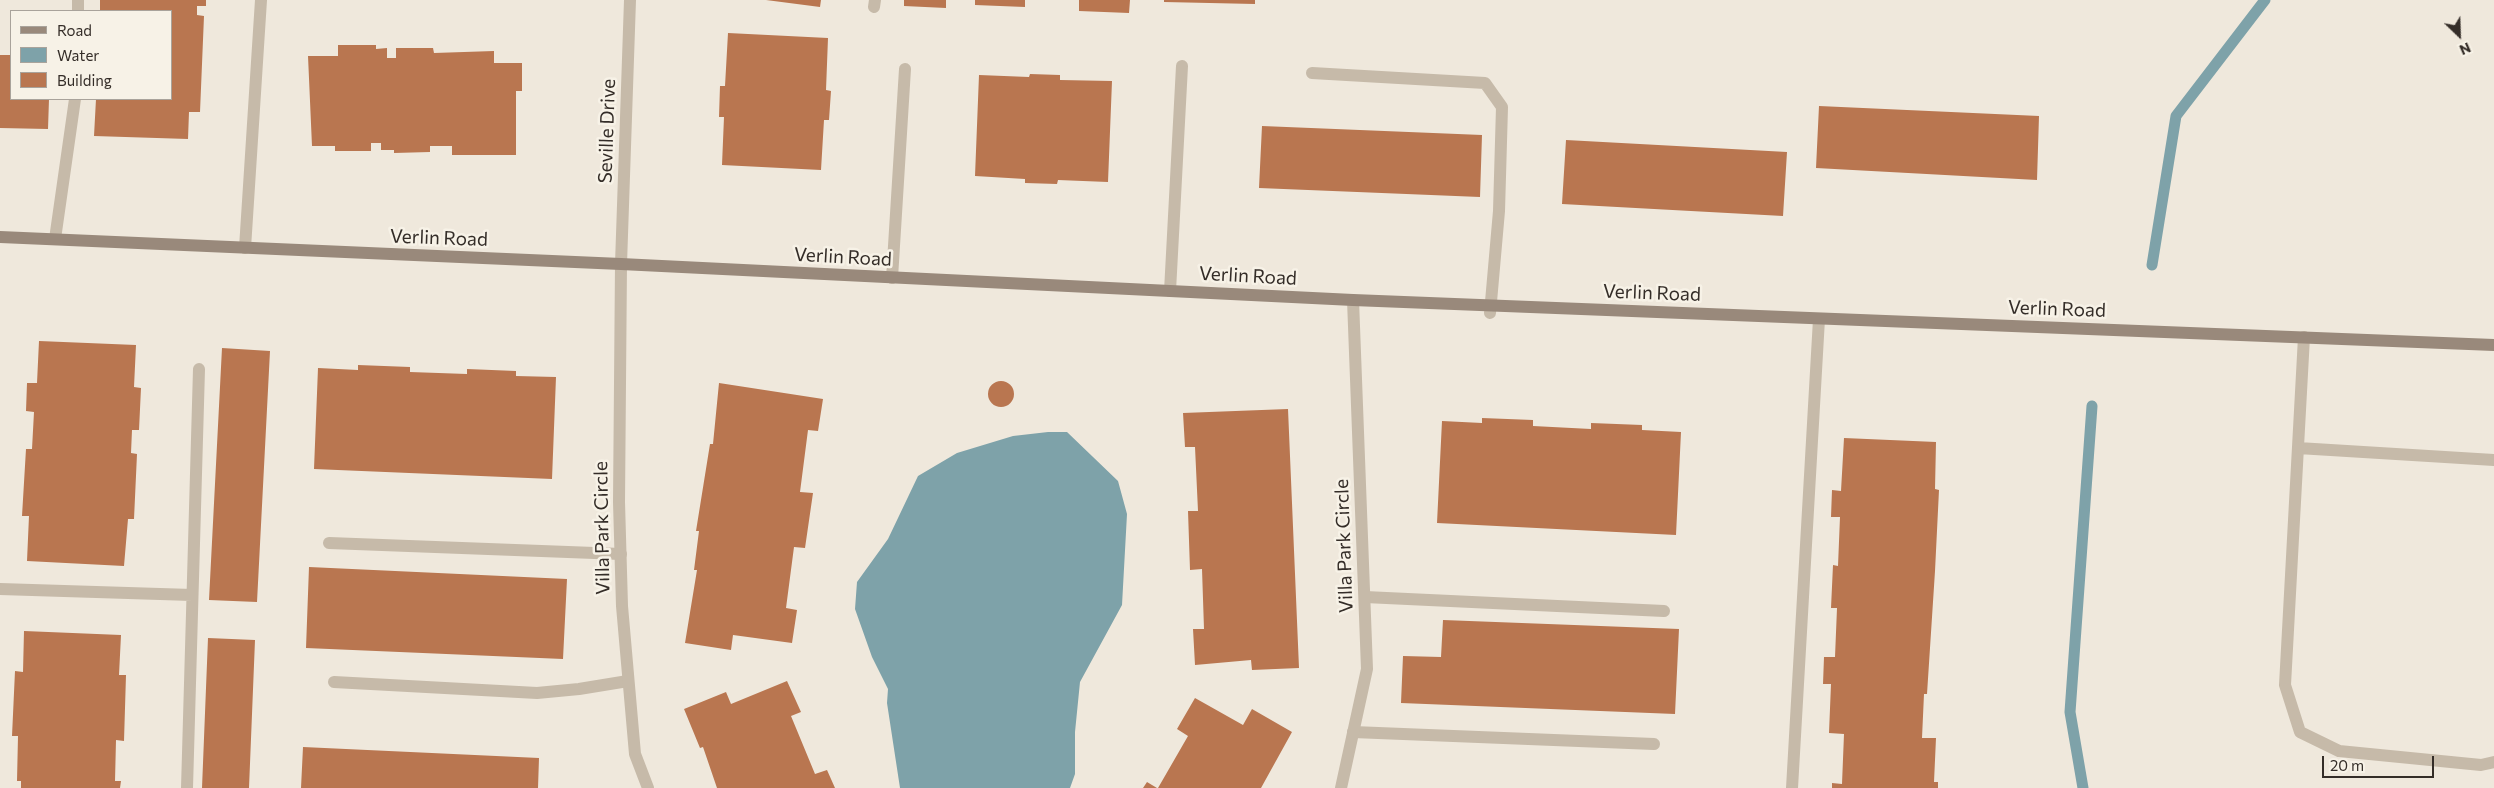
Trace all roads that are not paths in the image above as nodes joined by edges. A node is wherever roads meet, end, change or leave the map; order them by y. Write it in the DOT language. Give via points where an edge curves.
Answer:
graph roads {
  1 [pos="261,0"];
  2 [pos="630,0"];
  3 [pos="1182,66"];
  4 [pos="905,69"];
  5 [pos="1312,73"];
  6 [pos="75,100"];
  7 [pos="0,237"];
  8 [pos="55,239"];
  9 [pos="245,248"];
  10 [pos="621,264"];
  11 [pos="892,278"];
  12 [pos="1170,291"];
  13 [pos="1353,300"];
  14 [pos="1490,309"];
  15 [pos="1819,319"];
  16 [pos="2304,337"];
  17 [pos="2494,345"];
  18 [pos="199,370"];
  19 [pos="2298,448"];
  20 [pos="2494,460"];
  21 [pos="329,543"];
  22 [pos="621,554"];
  23 [pos="0,589"];
  24 [pos="192,596"];
  25 [pos="1364,598"];
  26 [pos="1664,611"];
  27 [pos="628,681"];
  28 [pos="334,682"];
  29 [pos="1353,732"];
  30 [pos="1654,744"];
  31 [pos="2494,762"];
  32 [pos="187,788"];
  33 [pos="648,788"];
  34 [pos="1341,788"];
  35 [pos="1792,788"];
  1 -- 9 [label="street"];
  2 -- 10 [label="street, Seville Drive"];
  3 -- 12 [label="street"];
  4 -- 11 [label="street"];
  5 -- 14 [label="street" via="1485,83 1502,107 1499,211"];
  6 -- 8 [label="street"];
  7 -- 8 [label="street, Verlin Road"];
  8 -- 9 [label="street, Verlin Road"];
  9 -- 10 [label="street, Verlin Road"];
  10 -- 11 [label="street, Verlin Road"];
  10 -- 22 [label="street, Villa Park Circle"];
  11 -- 12 [label="street, Verlin Road"];
  12 -- 13 [label="street, Verlin Road"];
  13 -- 14 [label="street, Verlin Road"];
  13 -- 25 [label="street, Villa Park Circle"];
  14 -- 15 [label="street, Verlin Road"];
  15 -- 16 [label="street, Verlin Road"];
  15 -- 35 [label="street"];
  16 -- 17 [label="street, Verlin Road"];
  16 -- 19 [label="street"];
  18 -- 24 [label="street"];
  19 -- 20 [label="street"];
  19 -- 31 [label="street" via="2286,685 2300,732 2339,751 2481,765"];
  21 -- 22 [label="street"];
  22 -- 27 [label="street, Villa Park Circle"];
  23 -- 24 [label="street"];
  24 -- 32 [label="street"];
  25 -- 26 [label="street"];
  25 -- 29 [label="street, Villa Park Circle" via="1367,669"];
  27 -- 28 [label="street" via="537,693"];
  27 -- 33 [label="street, Villa Park Circle" via="634,754"];
  29 -- 30 [label="street"];
  29 -- 34 [label="street, Villa Park Circle"];
}
